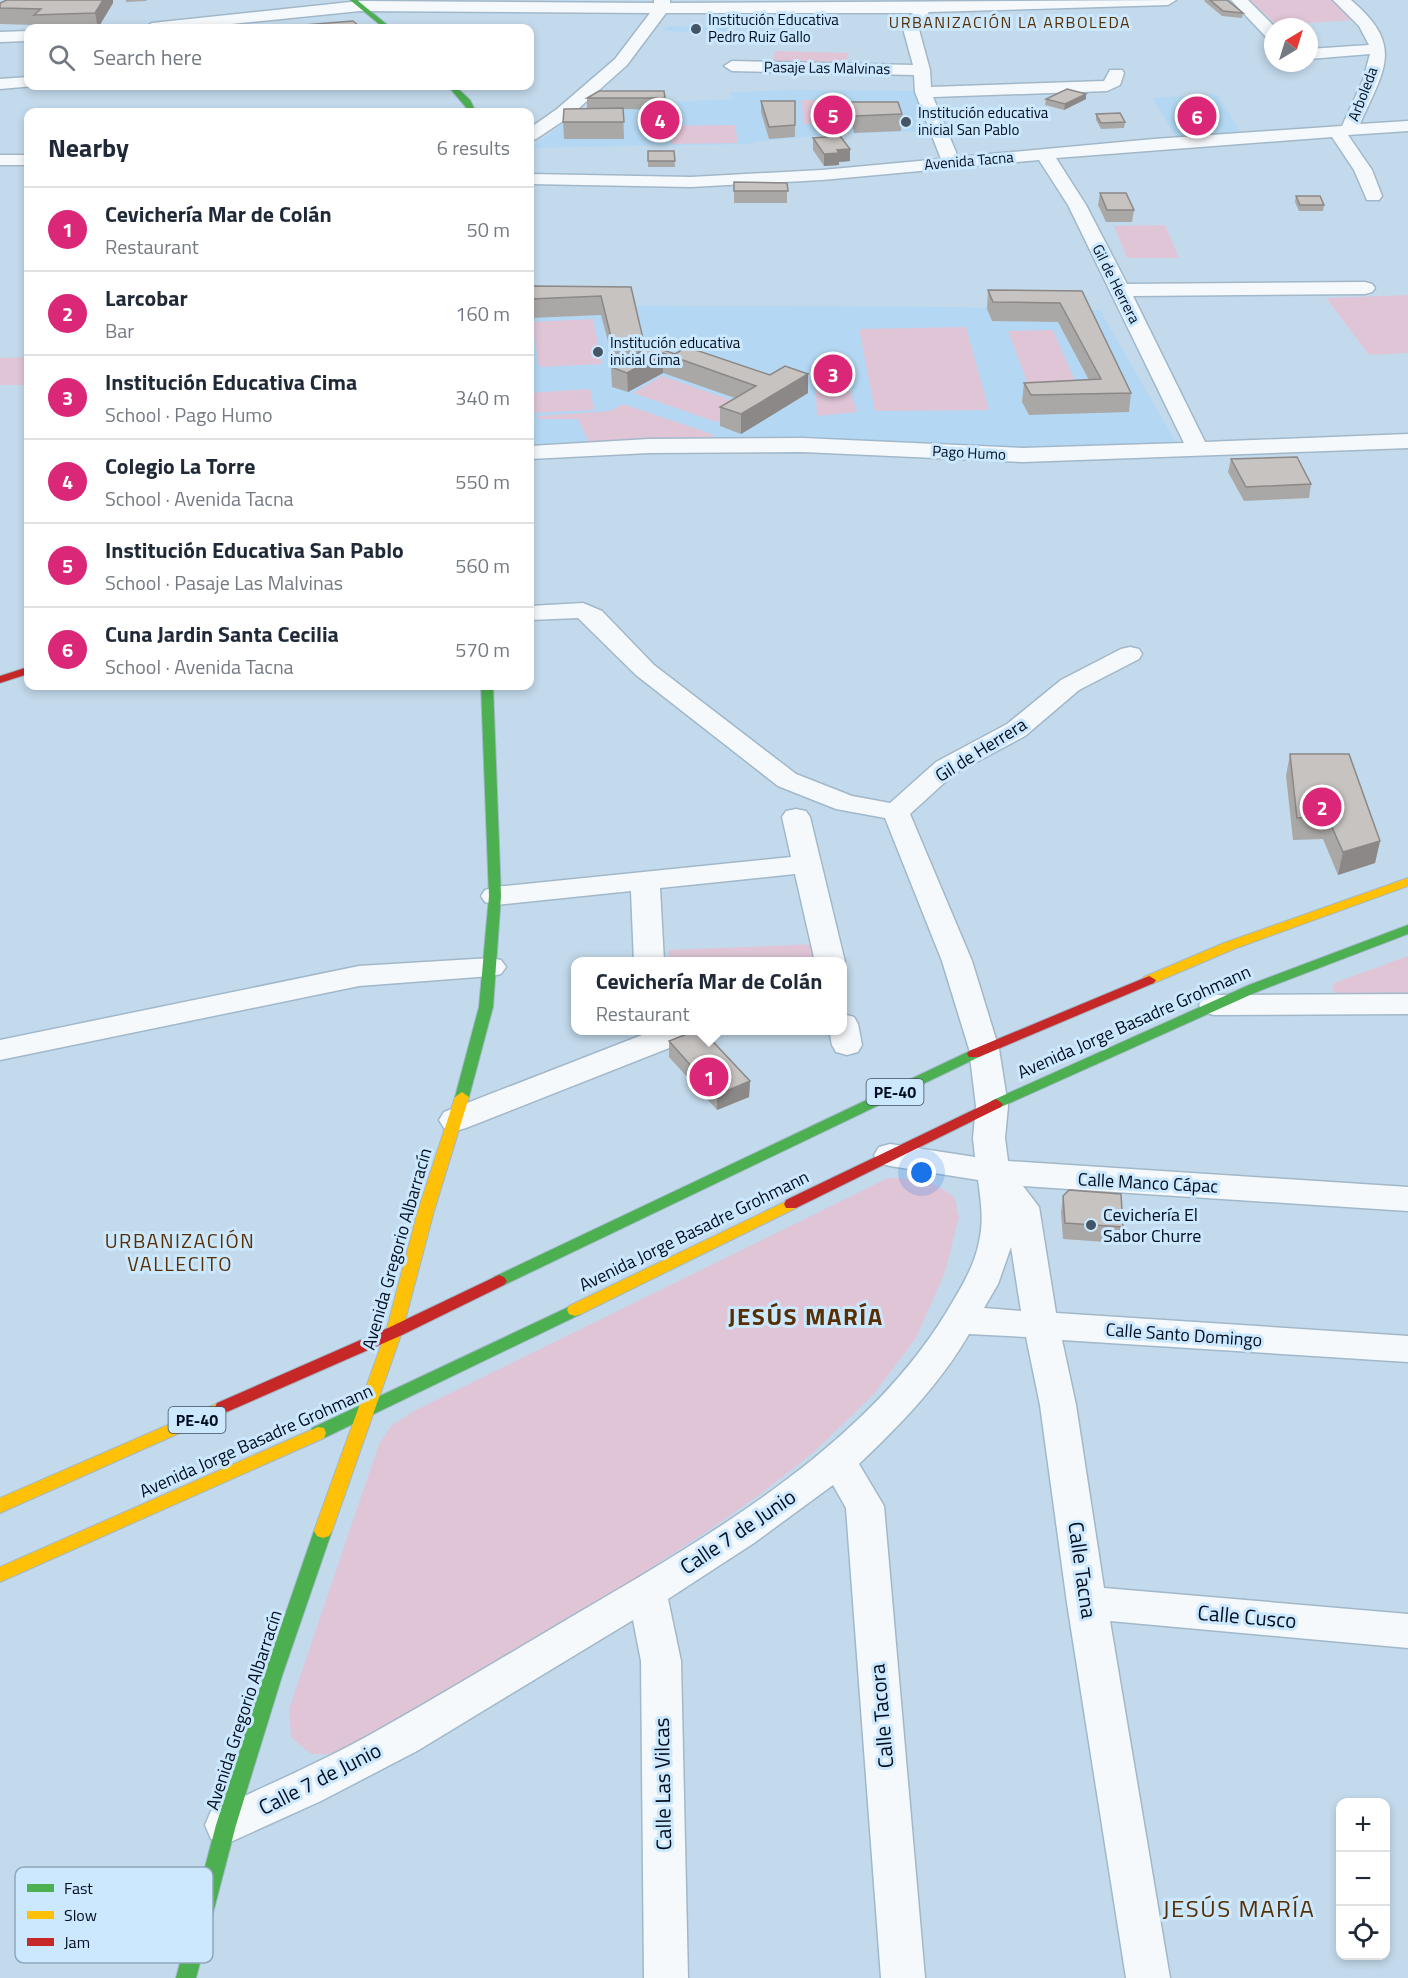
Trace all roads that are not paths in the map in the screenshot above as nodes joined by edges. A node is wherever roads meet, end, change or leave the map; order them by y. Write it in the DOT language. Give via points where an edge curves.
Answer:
graph roads {
  1 [pos="1168,0"];
  2 [pos="1239,0"];
  3 [pos="1341,0"];
  4 [pos="356,3"];
  5 [pos="662,4"];
  6 [pos="926,4"];
  7 [pos="1264,23"];
  8 [pos="185,24"];
  9 [pos="383,24"];
  10 [pos="24,36"];
  11 [pos="0,37"];
  12 [pos="1378,49"];
  13 [pos="1318,53"];
  14 [pos="732,66"];
  15 [pos="922,70"];
  16 [pos="1116,73"];
  17 [pos="24,82"];
  18 [pos="0,84"];
  19 [pos="456,90"];
  20 [pos="923,92"];
  21 [pos="471,108"];
  22 [pos="1408,126"];
  23 [pos="1343,131"];
  24 [pos="534,132"];
  25 [pos="1044,154"];
  26 [pos="0,160"];
  27 [pos="24,160"];
  28 [pos="951,161"];
  29 [pos="534,179"];
  30 [pos="1373,196"];
  31 [pos="1365,288"];
  32 [pos="1119,290"];
  33 [pos="1408,441"];
  34 [pos="1198,450"];
  35 [pos="534,453"];
  36 [pos="534,613"];
  37 [pos="1130,654"];
  38 [pos="24,671"];
  39 [pos="0,680"];
  40 [pos="488,690"];
  41 [pos="896,812"];
  42 [pos="796,817"];
  43 [pos="806,864"];
  44 [pos="645,881"];
  45 [pos="1408,882"];
  46 [pos="495,896"];
  47 [pos="1408,929"];
  48 [pos="649,957"];
  49 [pos="829,957"];
  50 [pos="491,967"];
  51 [pos="1408,1004"];
  52 [pos="1214,1005"];
  53 [pos="653,1037"];
  54 [pos="984,1049"];
  55 [pos="0,1050"];
  56 [pos="992,1106"];
  57 [pos="455,1120"];
  58 [pos="890,1155"];
  59 [pos="994,1171"];
  60 [pos="1408,1198"];
  61 [pos="961,1320"];
  62 [pos="1041,1326"];
  63 [pos="394,1332"];
  64 [pos="1408,1349"];
  65 [pos="363,1413"];
  66 [pos="838,1461"];
  67 [pos="0,1506"];
  68 [pos="0,1575"];
  69 [pos="647,1592"];
  70 [pos="1087,1602"];
  71 [pos="1408,1631"];
  72 [pos="226,1825"];
  73 [pos="213,1875"];
  74 [pos="190,1963"];
  75 [pos="186,1978"];
  76 [pos="666,1978"];
  77 [pos="903,1978"];
  78 [pos="1148,1978"];
  1 -- 6 [label="street" via="1054,6"];
  2 -- 7 [label="street"];
  3 -- 12 [label="street, Arboleda" via="1367,25"];
  4 -- 5 [label="street" via="473,8"];
  4 -- 8 [label="street"];
  4 -- 9 [label="main road"];
  5 -- 6 [label="street"];
  5 -- 24 [label="street" via="621,62"];
  6 -- 15 [label="street" via="910,25"];
  10 -- 11 [label="street"];
  12 -- 13 [label="street"];
  12 -- 23 [label="street, Arboleda" via="1374,68"];
  14 -- 15 [label="street, Pasaje Las Malvinas"];
  15 -- 20 [label="street"];
  16 -- 20 [label="street" via="1114,82 1107,86"];
  17 -- 18 [label="street"];
  19 -- 21 [label="main road"];
  20 -- 28 [label="street"];
  22 -- 23 [label="street, Avenida Tacna"];
  23 -- 25 [label="street, Avenida Tacna"];
  23 -- 30 [label="street"];
  25 -- 28 [label="street, Avenida Tacna"];
  25 -- 32 [label="street, Gil de Herrera" via="1077,205"];
  26 -- 27 [label="street"];
  28 -- 29 [label="street, Avenida Tacna" via="822,175 702,182"];
  31 -- 32 [label="street"];
  32 -- 34 [label="street, Gil de Herrera"];
  33 -- 34 [label="street, Pago Humo"];
  34 -- 35 [label="street, Pago Humo" via="1023,455 781,445 649,446"];
  36 -- 41 [label="street" via="584,610 645,670 787,780 846,803"];
  37 -- 41 [label="street, Gil de Herrera" via="1070,685 1016,730 945,768"];
  38 -- 39 [label="main road"];
  40 -- 46 [label="main road, Avenida Gregorio Albarracín"];
  41 -- 54 [label="street" via="957,961"];
  42 -- 43 [label="street"];
  43 -- 44 [label="street"];
  43 -- 49 [label="street"];
  44 -- 46 [label="street"];
  44 -- 48 [label="street"];
  45 -- 54 [label="main road, Avenida Jorge Basadre Grohmann / PE-40" via="1229,946"];
  46 -- 50 [label="main road, Avenida Gregorio Albarracín"];
  47 -- 52 [label="main road, Avenida Jorge Basadre Grohmann"];
  50 -- 55 [label="street" via="359,976"];
  50 -- 57 [label="main road, Avenida Gregorio Albarracín" via="486,1006"];
  51 -- 52 [label="street"];
  52 -- 56 [label="main road, Avenida Jorge Basadre Grohmann"];
  53 -- 57 [label="street"];
  54 -- 56 [label="street, Calle 7 de Junio"];
  54 -- 63 [label="main road, Avenida Jorge Basadre Grohmann / PE-40"];
  56 -- 58 [label="main road, Avenida Jorge Basadre Grohmann"];
  56 -- 59 [label="street, Calle 7 de Junio" via="988,1138"];
  57 -- 63 [label="main road, Avenida Gregorio Albarracín"];
  58 -- 59 [label="street, Calle Manco Cápac"];
  58 -- 65 [label="main road, Avenida Jorge Basadre Grohmann"];
  59 -- 60 [label="street, Calle Manco Cápac"];
  59 -- 61 [label="street, Calle 7 de Junio" via="999,1210 996,1243 981,1284"];
  59 -- 62 [label="street, Calle Tacna" via="1022,1207"];
  61 -- 62 [label="street, Calle Santo Domingo"];
  61 -- 66 [label="street, Calle 7 de Junio" via="938,1356"];
  62 -- 64 [label="street, Calle Santo Domingo"];
  62 -- 70 [label="street, Calle Tacna" via="1058,1405"];
  63 -- 65 [label="main road, Avenida Gregorio Albarracín"];
  63 -- 67 [label="main road, Avenida Jorge Basadre Grohmann / PE-40"];
  65 -- 68 [label="main road, Avenida Jorge Basadre Grohmann"];
  65 -- 72 [label="main road, Avenida Gregorio Albarracín"];
  66 -- 69 [label="street, Calle 7 de Junio" via="741,1532"];
  66 -- 77 [label="street, Calle Tacora" via="865,1506"];
  69 -- 72 [label="street, Calle 7 de Junio" via="402,1738"];
  69 -- 76 [label="street, Calle Las Vilcas" via="661,1660"];
  70 -- 71 [label="street, Calle Cusco"];
  70 -- 78 [label="street, Calle Tacna"];
  72 -- 73 [label="main road, Avenida Gregorio Albarracín"];
  74 -- 75 [label="main road, Avenida Gregorio Albarracín"];
}
